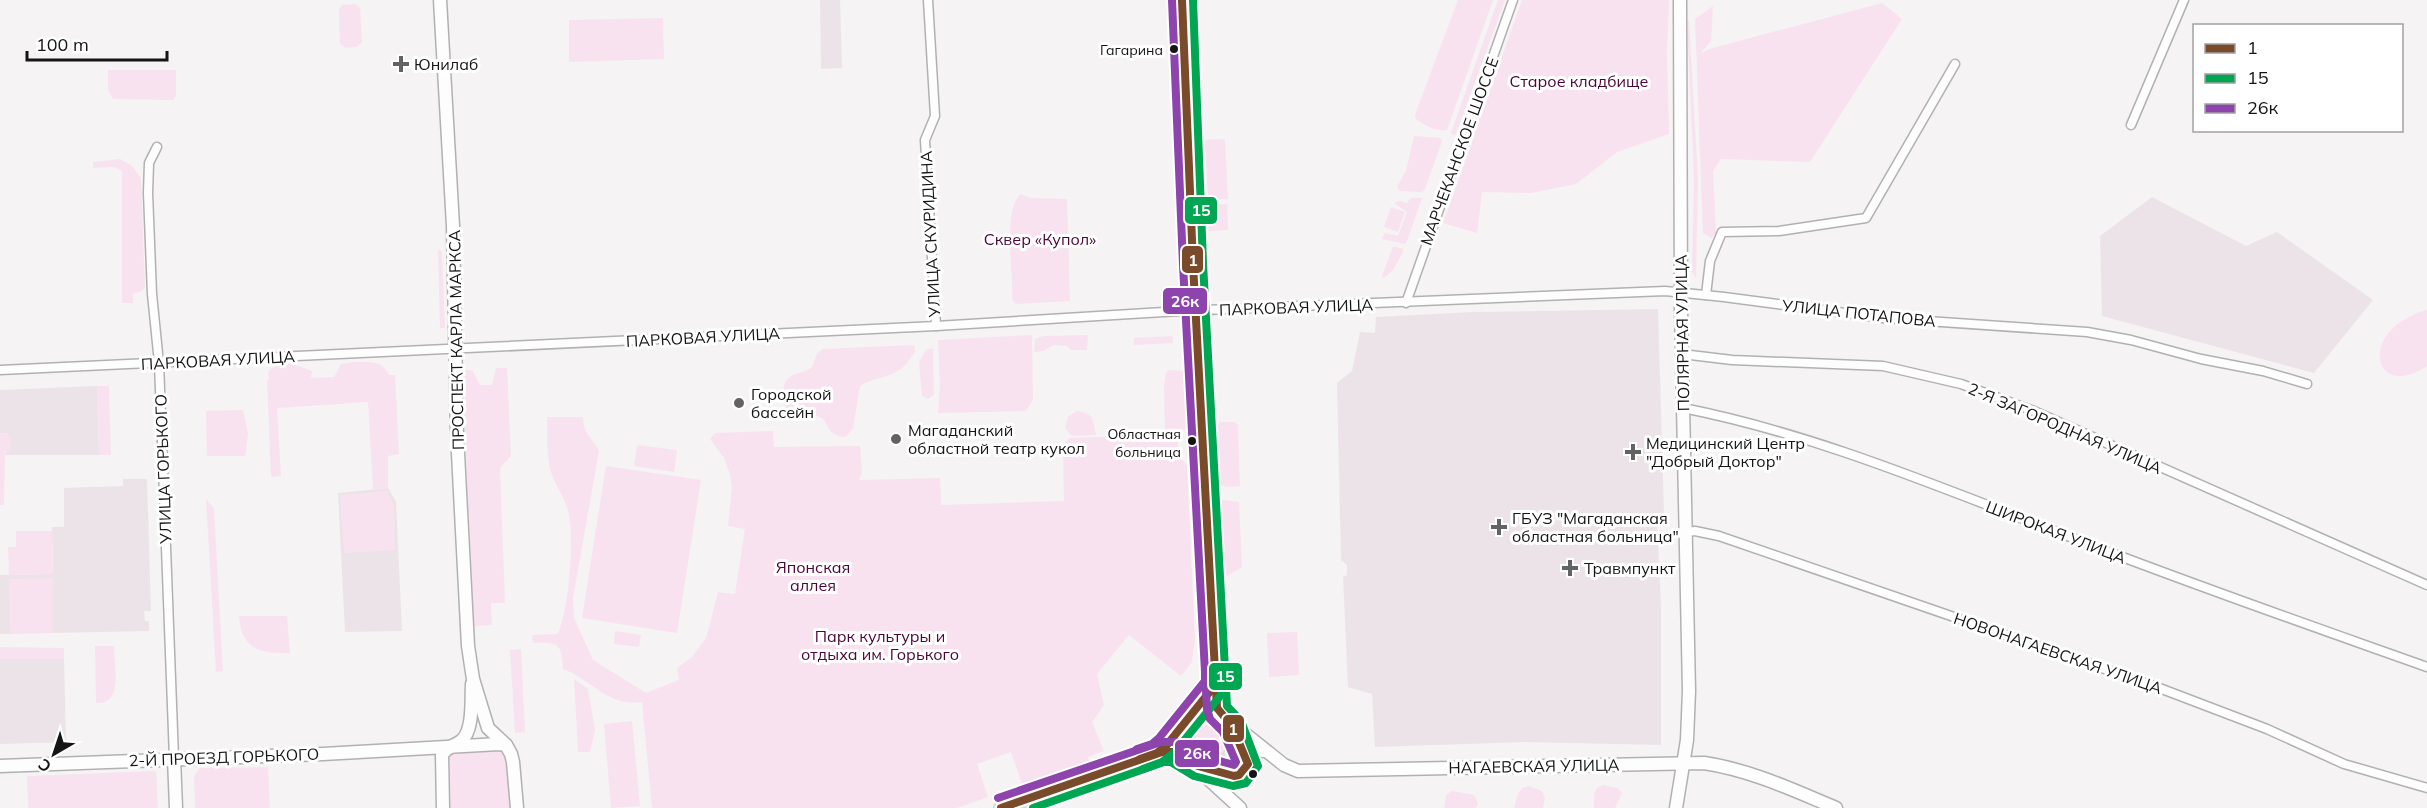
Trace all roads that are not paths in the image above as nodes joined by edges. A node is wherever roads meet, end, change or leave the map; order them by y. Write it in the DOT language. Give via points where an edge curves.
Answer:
graph roads {
  1 [pos="440,0"];
  2 [pos="928,0"];
  3 [pos="1182,0"];
  4 [pos="1514,0"];
  5 [pos="1680,0"];
  6 [pos="2184,0"];
  7 [pos="1955,63"];
  8 [pos="2132,125"];
  9 [pos="157,147"];
  10 [pos="1681,292"];
  11 [pos="1706,295"];
  12 [pos="1406,303"];
  13 [pos="1197,311"];
  14 [pos="936,326"];
  15 [pos="455,349"];
  16 [pos="1682,354"];
  17 [pos="159,363"];
  18 [pos="0,370"];
  19 [pos="2307,384"];
  20 [pos="1683,408"];
  21 [pos="1686,532"];
  22 [pos="2427,585"];
  23 [pos="2427,667"];
  24 [pos="472,679"];
  25 [pos="1216,684"];
  26 [pos="1225,718"];
  27 [pos="1185,722"];
  28 [pos="506,745"];
  29 [pos="449,746"];
  30 [pos="1266,752"];
  31 [pos="1154,754"];
  32 [pos="174,758"];
  33 [pos="1229,758"];
  34 [pos="1190,762"];
  35 [pos="1683,764"];
  36 [pos="0,766"];
  37 [pos="2427,788"];
  38 [pos="1229,798"];
  39 [pos="176,808"];
  40 [pos="443,808"];
  41 [pos="517,808"];
  42 [pos="1001,808"];
  43 [pos="1240,808"];
  44 [pos="1676,808"];
  45 [pos="1836,808"];
  1 -- 15 [label="main road, ПРОСПЕКТ КАРЛА МАРКСА" via="453,226"];
  2 -- 14 [label="street, УЛИЦА СКУРИДИНА" via="934,116 925,140"];
  3 -- 13 [label="main road"];
  4 -- 12 [label="street, МАРЧЕКАНСКОЕ ШОССЕ"];
  5 -- 10 [label="main road, ПОЛЯРНАЯ УЛИЦА"];
  6 -- 8 [label="street"];
  7 -- 11 [label="street" via="1866,218 1779,231 1722,232 1710,261"];
  9 -- 17 [label="street, УЛИЦА ГОРЬКОГО" via="149,164 148,193"];
  10 -- 11 [label="street, УЛИЦА ПОТАПОВА"];
  10 -- 12 [label="street, УЛИЦА ПОТАПОВА"];
  10 -- 16 [label="main road, ПОЛЯРНАЯ УЛИЦА"];
  11 -- 19 [label="street, УЛИЦА ПОТАПОВА" via="1883,318 2087,332 2131,339"];
  12 -- 13 [label="street, ПАРКОВАЯ УЛИЦА"];
  13 -- 14 [label="street, ПАРКОВАЯ УЛИЦА"];
  13 -- 25 [label="main road"];
  14 -- 15 [label="street, ПАРКОВАЯ УЛИЦА"];
  15 -- 17 [label="street, ПАРКОВАЯ УЛИЦА"];
  15 -- 24 [label="main road, ПРОСПЕКТ КАРЛА МАРКСА"];
  16 -- 20 [label="main road, ПОЛЯРНАЯ УЛИЦА"];
  16 -- 22 [label="street, 2-Я ЗАГОРОДНАЯ УЛИЦА" via="1732,360 1883,366 1961,384 2034,411"];
  17 -- 18 [label="street, ПАРКОВАЯ УЛИЦА"];
  17 -- 32 [label="street, УЛИЦА ГОРЬКОГО"];
  20 -- 21 [label="main road, ПОЛЯРНАЯ УЛИЦА"];
  20 -- 23 [label="street, ШИРОКАЯ УЛИЦА" via="1730,417 1903,471 2181,580"];
  21 -- 35 [label="main road, ПОЛЯРНАЯ УЛИЦА" via="1688,712"];
  21 -- 37 [label="street, НОВОНАГАЕВСКАЯ УЛИЦА" via="1719,536 2154,686 2267,729 2344,764"];
  24 -- 28 [label="main road, ПРОСПЕКТ КАРЛА МАРКСА" via="488,728"];
  24 -- 29 [label="main road, ПРОСПЕКТ КАРЛА МАРКСА" via="467,733"];
  25 -- 26 [label="main road" via="1217,708"];
  25 -- 27 [label="main road"];
  26 -- 27 [label="main road" via="1204,712"];
  26 -- 30 [label="main road, НАГАЕВСКАЯ УЛИЦА"];
  26 -- 33 [label="main road" via="1235,737"];
  27 -- 31 [label="main road"];
  27 -- 34 [label="main road" via="1179,744"];
  28 -- 29 [label="main road"];
  28 -- 41 [label="main road, ПРОСПЕКТ КАРЛА МАРКСА" via="513,762"];
  29 -- 32 [label="main road, 2-Й ПРОЕЗД ГОРЬКОГО"];
  29 -- 40 [label="main road, ПРОСПЕКТ КАРЛА МАРКСА" via="441,759"];
  30 -- 33 [label="main road" via="1248,748"];
  30 -- 35 [label="main road, НАГАЕВСКАЯ УЛИЦА" via="1298,771"];
  31 -- 34 [label="main road" via="1174,752"];
  31 -- 42 [label="main road"];
  32 -- 36 [label="main road, 2-Й ПРОЕЗД ГОРЬКОГО"];
  32 -- 39 [label="main road"];
  33 -- 34 [label="main road" via="1208,768"];
  33 -- 38 [label="main road" via="1221,781"];
  34 -- 38 [label="main road"];
  35 -- 44 [label="main road, ПОЛЯРНАЯ УЛИЦА"];
  35 -- 45 [label="main road, НАГАЕВСКАЯ УЛИЦА" via="1735,768"];
  38 -- 43 [label="main road"];
}
